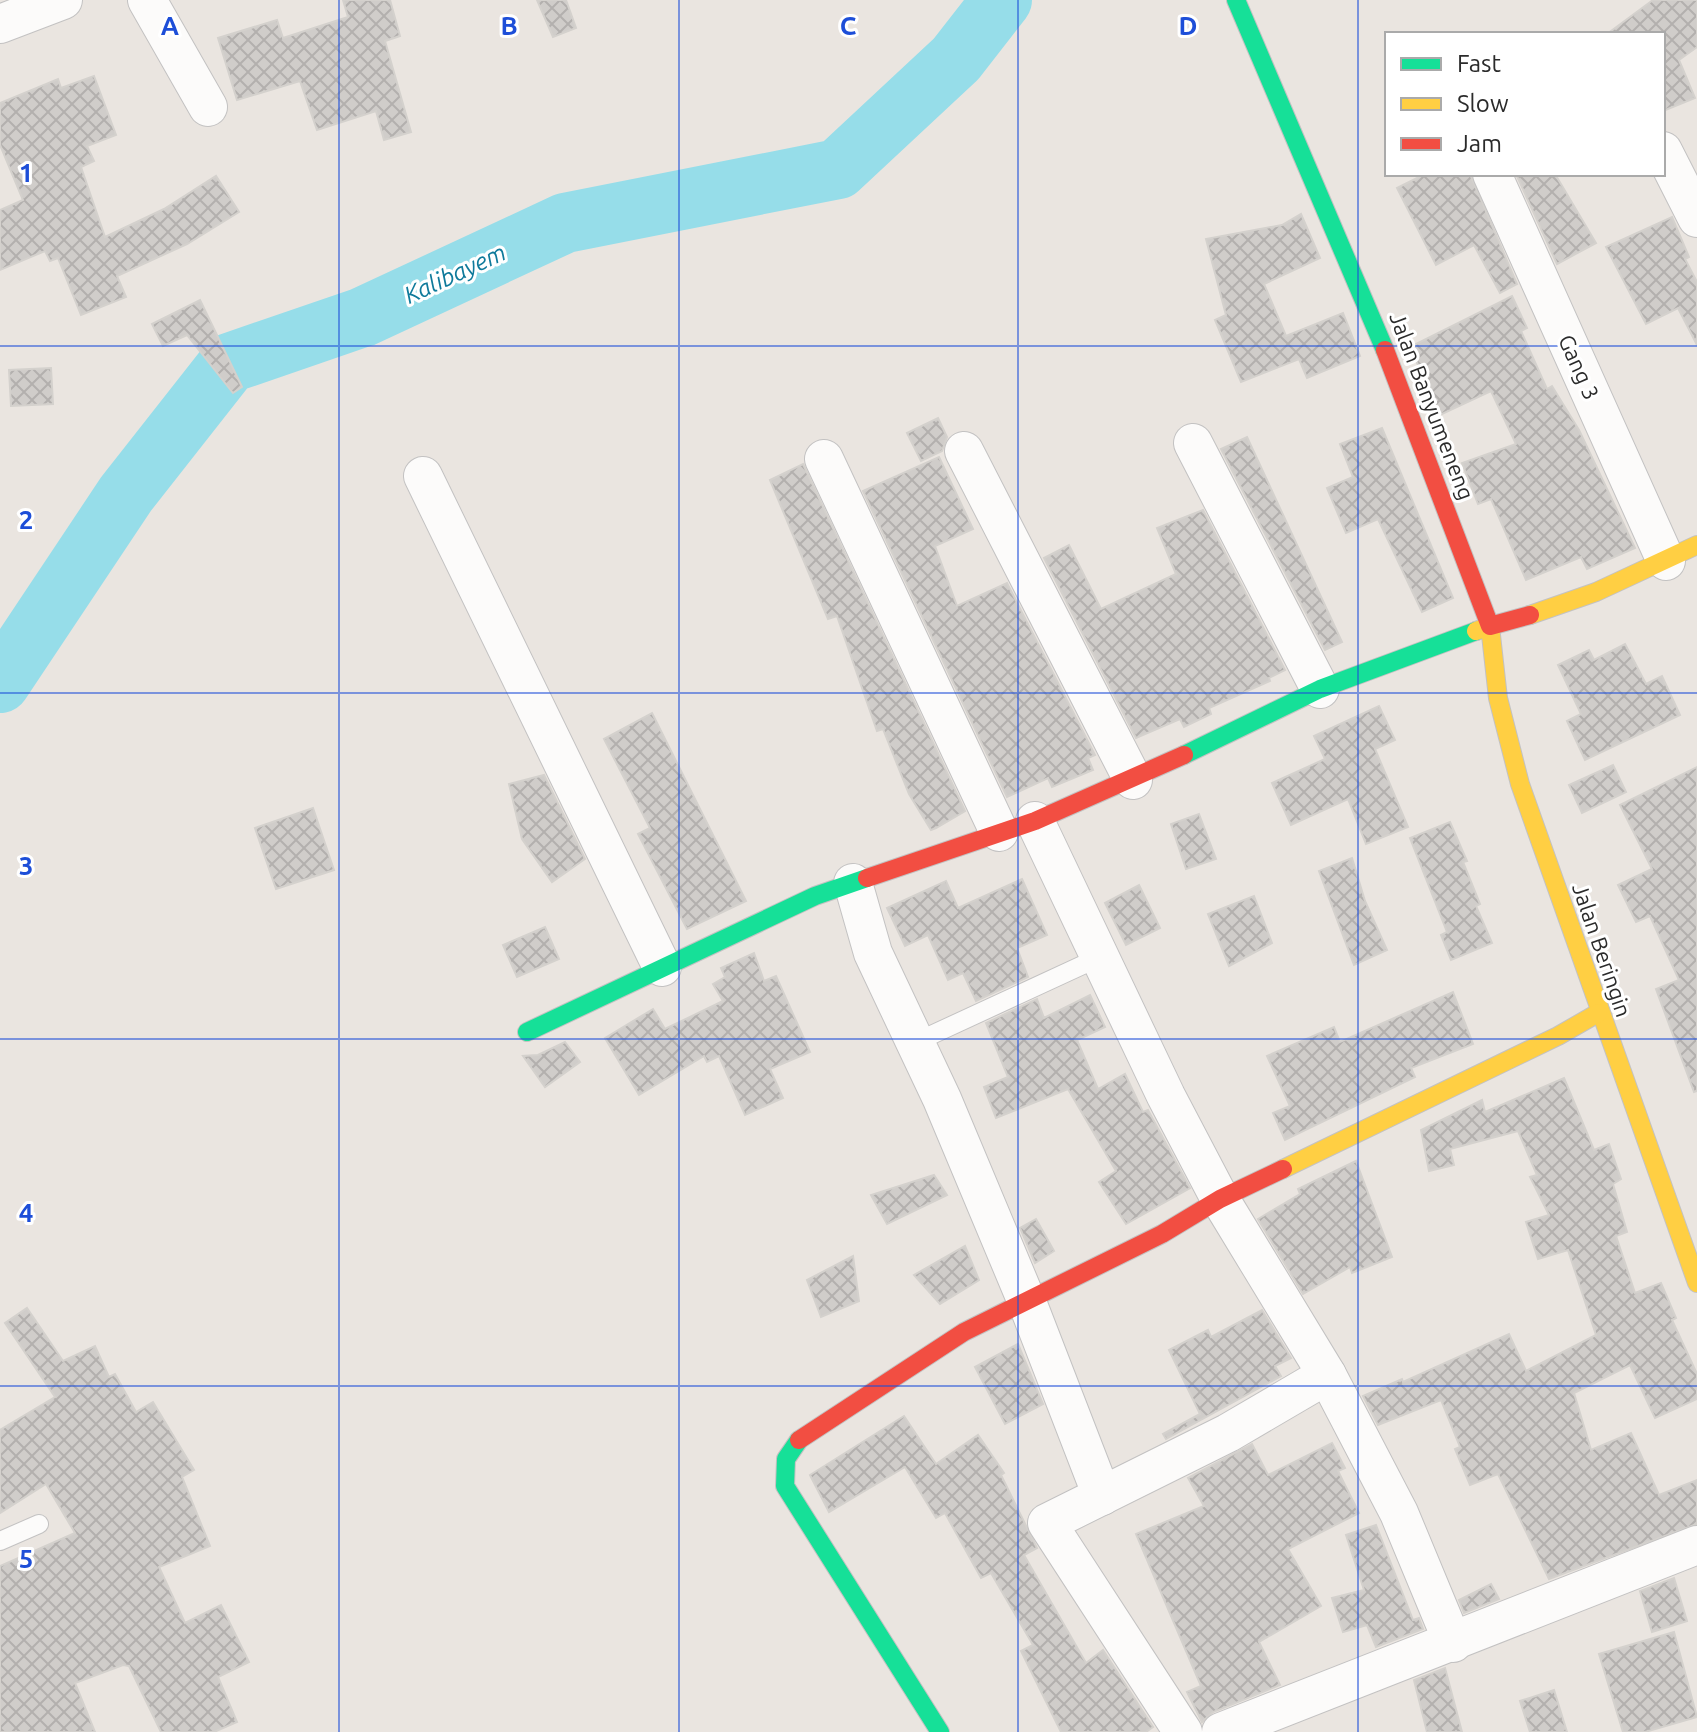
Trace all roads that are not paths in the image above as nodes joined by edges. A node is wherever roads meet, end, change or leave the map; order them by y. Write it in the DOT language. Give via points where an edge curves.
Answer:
graph roads {
  1 [pos="63,0"];
  2 [pos="147,0"];
  3 [pos="1236,0"];
  4 [pos="0,24"];
  5 [pos="208,107"];
  6 [pos="1665,154"];
  7 [pos="1493,176"];
  8 [pos="1692,195"];
  9 [pos="1193,443"];
  10 [pos="964,451"];
  11 [pos="824,459"];
  12 [pos="423,476"];
  13 [pos="1682,553"];
  14 [pos="1490,626"];
  15 [pos="1320,689"];
  16 [pos="1133,780"];
  17 [pos="1035,821"];
  18 [pos="999,832"];
  19 [pos="853,883"];
  20 [pos="1100,957"];
  21 [pos="662,967"];
  22 [pos="1598,1013"];
  23 [pos="527,1032"];
  24 [pos="914,1043"];
  25 [pos="1220,1199"];
  26 [pos="1697,1283"];
  27 [pos="1027,1302"];
  28 [pos="1327,1375"];
  29 [pos="1102,1496"];
  30 [pos="39,1524"];
  31 [pos="0,1541"];
  32 [pos="1697,1545"];
  33 [pos="1453,1643"];
  34 [pos="940,1732"];
  35 [pos="1183,1732"];
  36 [pos="1221,1732"];
  1 -- 4 [label="street"];
  2 -- 5 [label="street"];
  3 -- 14 [label="street, Jalan Banyumeneng" via="1365,300"];
  6 -- 8 [label="street"];
  7 -- 13 [label="street, Gang 3"];
  9 -- 15 [label="street"];
  10 -- 16 [label="street"];
  11 -- 18 [label="street"];
  12 -- 21 [label="street"];
  13 -- 14 [label="street" via="1562,608"];
  14 -- 15 [label="street"];
  14 -- 22 [label="street, Jalan Beringin" via="1498,698 1520,784"];
  15 -- 16 [label="street"];
  16 -- 17 [label="street"];
  17 -- 18 [label="street"];
  17 -- 20 [label="street"];
  18 -- 19 [label="street"];
  19 -- 21 [label="street"];
  19 -- 24 [label="street" via="873,953"];
  20 -- 24 [label="lane"];
  20 -- 25 [label="street"];
  21 -- 23 [label="street"];
  22 -- 25 [label="street"];
  22 -- 26 [label="street, Jalan Beringin"];
  24 -- 27 [label="street"];
  25 -- 27 [label="street"];
  25 -- 28 [label="street"];
  27 -- 29 [label="street"];
  27 -- 34 [label="street" via="964,1332 840,1412 801,1438 786,1459 785,1486 802,1517"];
  28 -- 29 [label="street" via="1228,1433"];
  28 -- 33 [label="street" via="1399,1513"];
  29 -- 35 [label="street" via="1047,1523"];
  30 -- 31 [label="lane"];
  32 -- 33 [label="street"];
  33 -- 36 [label="street"];
}
